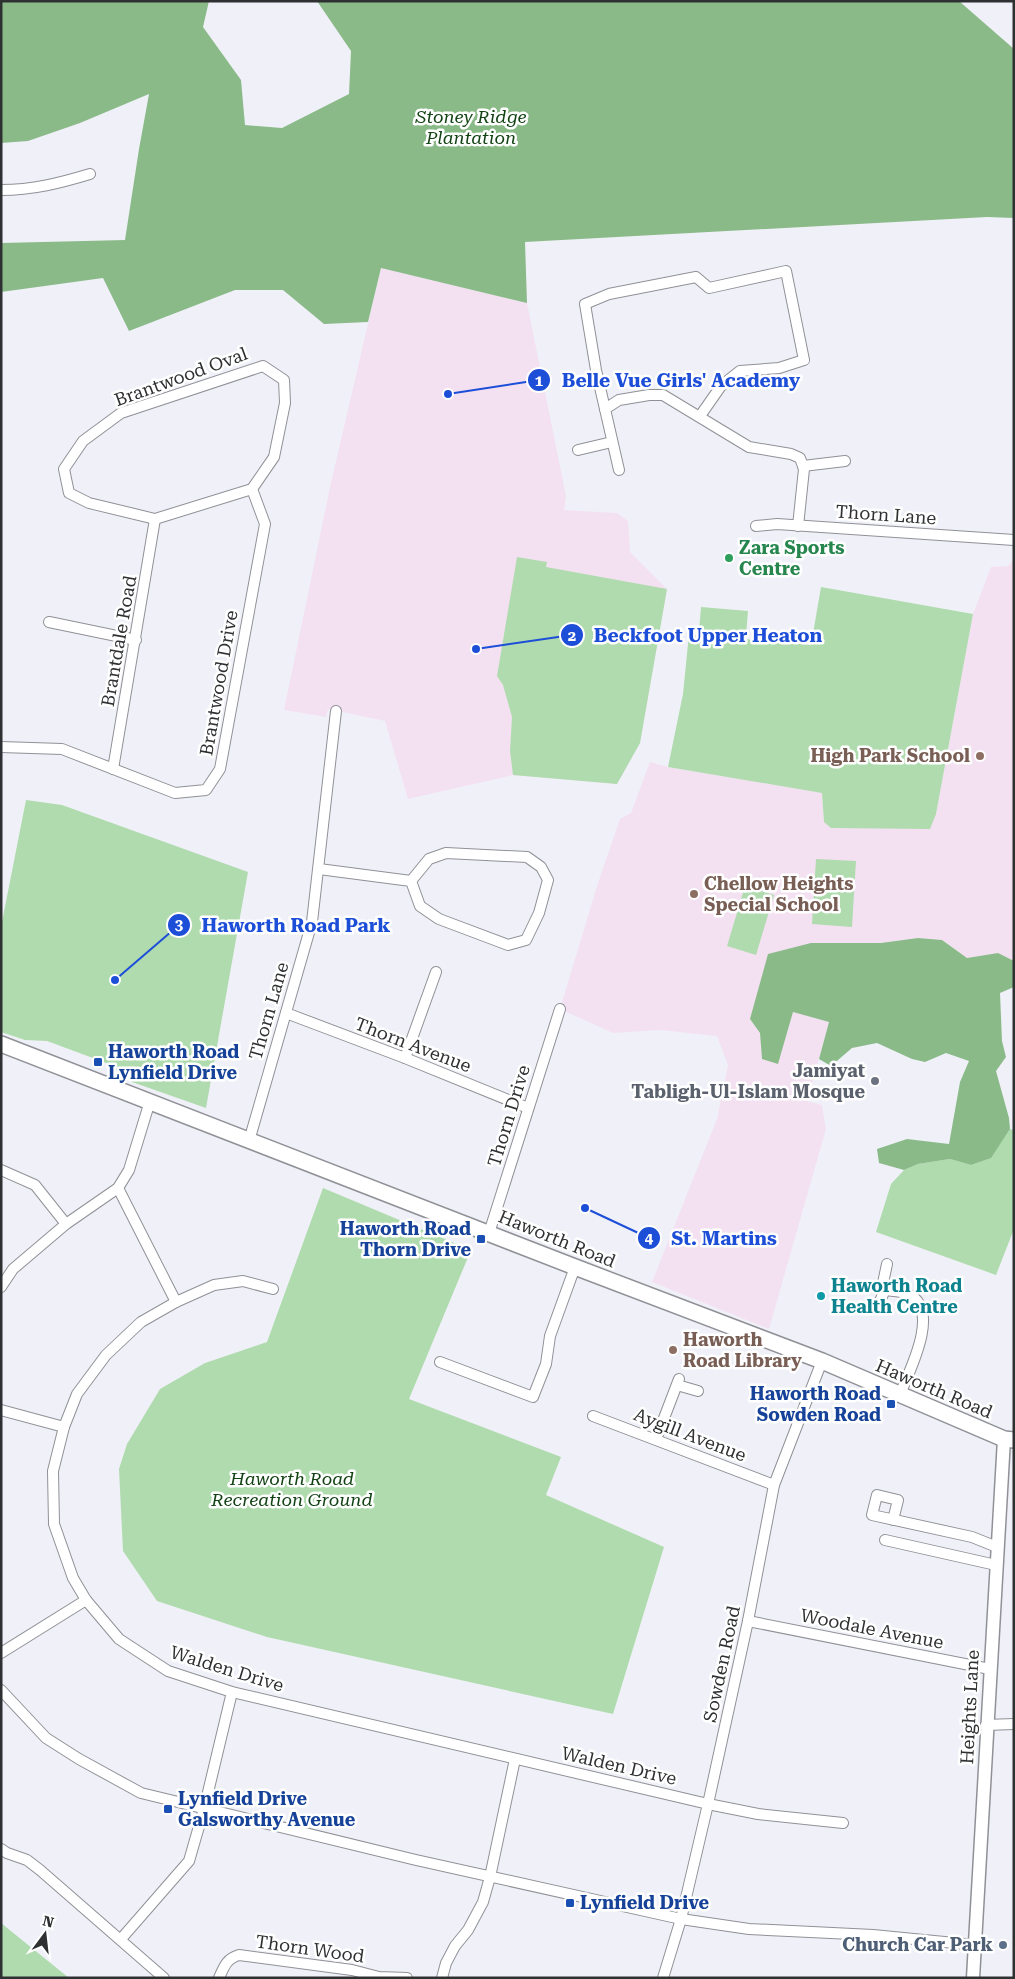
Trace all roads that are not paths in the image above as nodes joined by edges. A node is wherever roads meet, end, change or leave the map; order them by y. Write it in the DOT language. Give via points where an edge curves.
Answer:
graph roads {
  1 [pos="90,174"];
  2 [pos="1,190"];
  3 [pos="605,409"];
  4 [pos="700,416"];
  5 [pos="612,442"];
  6 [pos="578,450"];
  7 [pos="845,461"];
  8 [pos="803,466"];
  9 [pos="618,470"];
  10 [pos="252,489"];
  11 [pos="155,518"];
  12 [pos="756,526"];
  13 [pos="798,526"];
  14 [pos="1014,540"];
  15 [pos="49,622"];
  16 [pos="136,640"];
  17 [pos="336,711"];
  18 [pos="1,747"];
  19 [pos="114,769"];
  20 [pos="319,869"];
  21 [pos="411,881"];
  22 [pos="436,972"];
  23 [pos="560,1009"];
  24 [pos="286,1013"];
  25 [pos="1,1044"];
  26 [pos="406,1058"];
  27 [pos="150,1102"];
  28 [pos="528,1108"];
  29 [pos="249,1141"];
  30 [pos="1,1170"];
  31 [pos="118,1188"];
  32 [pos="66,1224"];
  33 [pos="489,1232"];
  34 [pos="887,1264"];
  35 [pos="575,1267"];
  36 [pos="1,1287"];
  37 [pos="274,1289"];
  38 [pos="885,1290"];
  39 [pos="880,1301"];
  40 [pos="176,1302"];
  41 [pos="822,1361"];
  42 [pos="440,1362"];
  43 [pos="698,1391"];
  44 [pos="900,1394"];
  45 [pos="1,1410"];
  46 [pos="593,1416"];
  47 [pos="64,1427"];
  48 [pos="656,1439"];
  49 [pos="1009,1439"];
  50 [pos="774,1485"];
  51 [pos="893,1520"];
  52 [pos="885,1540"];
  53 [pos="996,1548"];
  54 [pos="996,1565"];
  55 [pos="86,1600"];
  56 [pos="748,1621"];
  57 [pos="1,1653"];
  58 [pos="990,1669"];
  59 [pos="1,1690"];
  60 [pos="232,1692"];
  61 [pos="1014,1724"];
  62 [pos="986,1725"];
  63 [pos="515,1759"];
  64 [pos="708,1804"];
  65 [pos="204,1809"];
  66 [pos="843,1823"];
  67 [pos="1,1849"];
  68 [pos="490,1877"];
  69 [pos="681,1919"];
  70 [pos="121,1939"];
  71 [pos="974,1944"];
  72 [pos="164,1978"];
  73 [pos="219,1978"];
  74 [pos="407,1978"];
  75 [pos="442,1978"];
  76 [pos="663,1978"];
  77 [pos="973,1978"];
  1 -- 2 [label="street" via="48,187"];
  3 -- 4 [label="street" via="619,400 663,396"];
  3 -- 4 [label="street" via="585,304 608,294 696,277 709,288 786,271 804,360 779,368 740,371 721,386"];
  3 -- 5 [label="street"];
  4 -- 8 [label="street" via="749,447 791,454 800,458"];
  5 -- 6 [label="street"];
  5 -- 9 [label="street"];
  7 -- 8 [label="street"];
  8 -- 13 [label="street"];
  10 -- 11 [label="street, Brantwood Oval"];
  10 -- 11 [label="street, Brantwood Oval" via="274,457 286,403 284,380 263,366 121,412 83,441 64,469 69,493 89,503"];
  10 -- 19 [label="street, Brantwood Drive" via="265,524 220,769 206,790 175,793"];
  11 -- 16 [label="street, Brantdale Road"];
  12 -- 13 [label="street, Thorn Lane"];
  13 -- 14 [label="street, Thorn Lane"];
  15 -- 16 [label="street"];
  16 -- 19 [label="street, Brantdale Road"];
  17 -- 20 [label="street, Thorn Lane"];
  18 -- 19 [label="street, Brantwood Drive" via="62,749"];
  20 -- 21 [label="street"];
  20 -- 24 [label="street, Thorn Lane" via="312,922"];
  21 -- 21 [label="street" via="429,858 446,853 527,857 541,867 548,880 539,913 526,940 508,945 439,919 420,906"];
  22 -- 26 [label="street"];
  23 -- 28 [label="street, Thorn Drive"];
  24 -- 26 [label="street, Thorn Avenue"];
  24 -- 29 [label="street, Thorn Lane"];
  25 -- 27 [label="main road, Haworth Road"];
  26 -- 28 [label="street, Thorn Avenue"];
  27 -- 29 [label="main road, Haworth Road"];
  27 -- 31 [label="street" via="129,1170"];
  28 -- 33 [label="street, Thorn Drive"];
  29 -- 33 [label="main road, Haworth Road"];
  30 -- 32 [label="street" via="35,1184"];
  31 -- 32 [label="street"];
  31 -- 40 [label="street"];
  32 -- 36 [label="street" via="13,1269"];
  33 -- 35 [label="main road, Haworth Road"];
  34 -- 38 [label="street" via="883,1283"];
  35 -- 41 [label="main road, Haworth Road"];
  35 -- 42 [label="street" via="550,1336 546,1364 533,1397"];
  37 -- 40 [label="street, Walden Drive" via="243,1281 214,1285"];
  38 -- 39 [label="street"];
  38 -- 44 [label="street" via="908,1294 919,1303 923,1316 924,1332"];
  40 -- 47 [label="street, Walden Drive" via="140,1322 106,1355 77,1394"];
  41 -- 44 [label="main road, Haworth Road"];
  41 -- 50 [label="street, Sowden Road"];
  43 -- 48 [label="street" via="678,1382"];
  44 -- 49 [label="main road, Haworth Road"];
  45 -- 47 [label="street"];
  46 -- 48 [label="street, Aygill Avenue"];
  47 -- 55 [label="street, Walden Drive" via="53,1471 54,1524 73,1578"];
  48 -- 50 [label="street, Aygill Avenue"];
  49 -- 53 [label="street, Heights Lane"];
  50 -- 56 [label="street, Sowden Road"];
  51 -- 53 [label="street" via="972,1537"];
  52 -- 54 [label="street"];
  53 -- 54 [label="street, Heights Lane"];
  54 -- 58 [label="street, Heights Lane"];
  55 -- 57 [label="street"];
  55 -- 60 [label="street, Walden Drive" via="118,1639 168,1671"];
  56 -- 58 [label="street, Woodale Avenue"];
  56 -- 64 [label="street, Sowden Road"];
  58 -- 62 [label="street, Heights Lane"];
  59 -- 65 [label="street" via="46,1738 79,1759 141,1793"];
  60 -- 63 [label="street, Walden Drive"];
  60 -- 65 [label="street"];
  61 -- 62 [label="street"];
  62 -- 71 [label="street, Heights Lane"];
  63 -- 64 [label="street, Walden Drive"];
  63 -- 68 [label="street"];
  64 -- 66 [label="street, Walden Drive" via="758,1814"];
  64 -- 69 [label="street, Sowden Road"];
  65 -- 68 [label="street"];
  65 -- 70 [label="street" via="189,1861"];
  67 -- 70 [label="street" via="27,1860"];
  68 -- 69 [label="street"];
  68 -- 75 [label="street" via="483,1902 455,1946"];
  69 -- 71 [label="street" via="750,1929"];
  69 -- 76 [label="street, Sowden Road"];
  70 -- 72 [label="street"];
  71 -- 77 [label="street, Heights Lane"];
  73 -- 74 [label="street, Thorn Wood" via="227,1961 239,1956 352,1970 379,1977"];
}
